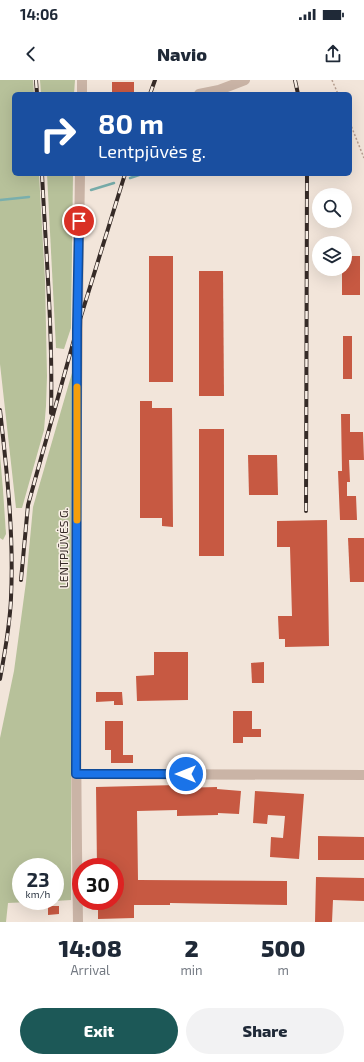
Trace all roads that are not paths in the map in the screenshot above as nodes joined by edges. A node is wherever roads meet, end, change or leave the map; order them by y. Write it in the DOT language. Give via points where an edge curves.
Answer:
graph roads {
  1 [pos="82,80"];
  2 [pos="245,80"];
  3 [pos="82,92"];
  4 [pos="209,92"];
  5 [pos="80,176"];
  6 [pos="76,774"];
  7 [pos="364,775"];
  8 [pos="78,922"];
  1 -- 3 [label="street"];
  2 -- 4 [label="street"];
  5 -- 6 [label="street, LENTPJŪVĖS G."];
  6 -- 7 [label="street"];
  6 -- 8 [label="street, LENTPJŪVĖS G."];
}
